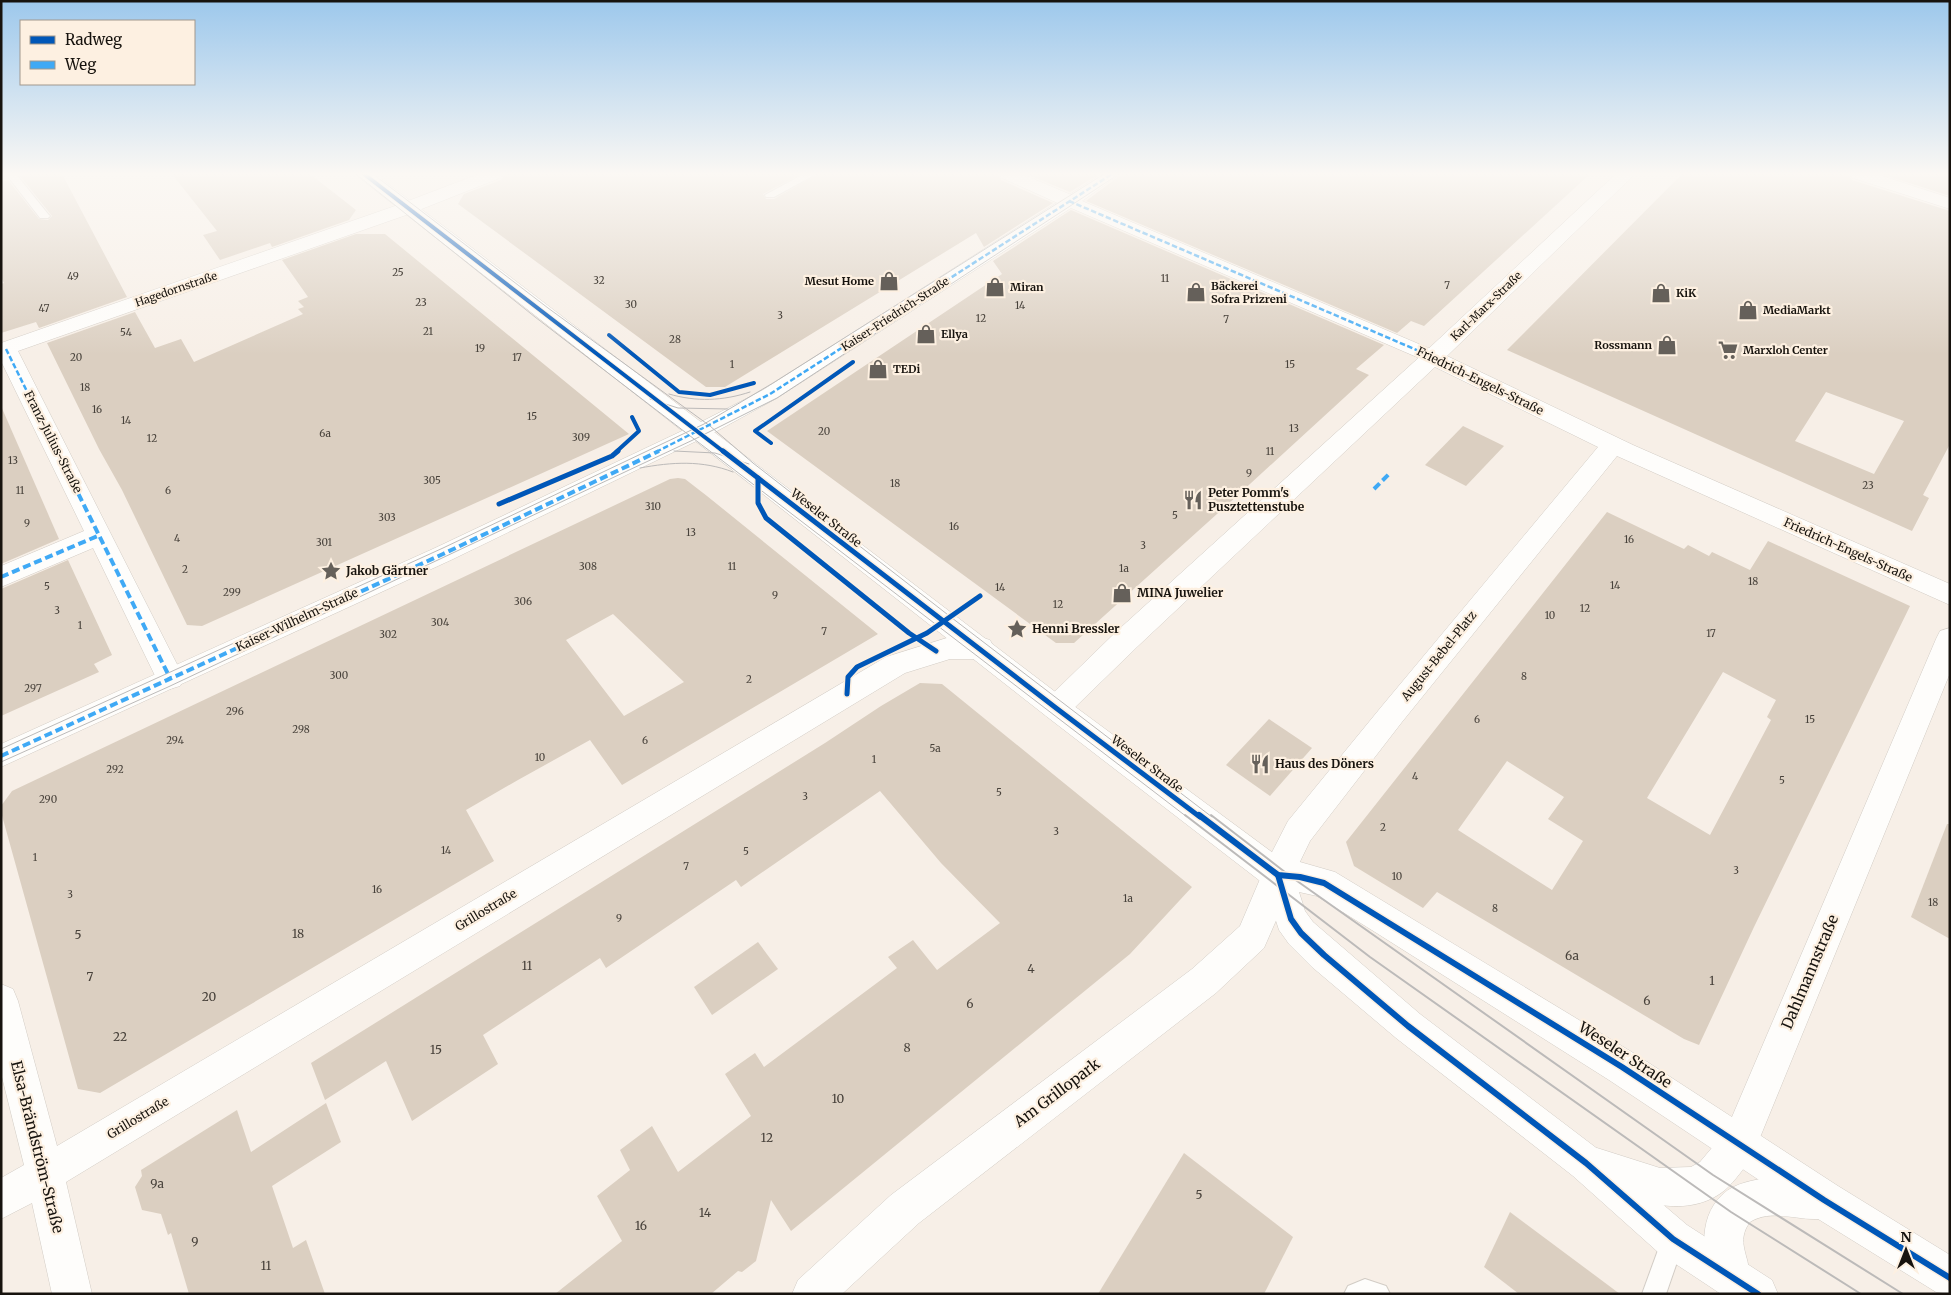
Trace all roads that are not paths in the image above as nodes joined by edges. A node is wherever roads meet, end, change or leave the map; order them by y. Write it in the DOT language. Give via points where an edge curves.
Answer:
graph roads {
  1 [pos="330,234"];
  2 [pos="444,234"];
  3 [pos="1016,234"];
  4 [pos="1146,234"];
  5 [pos="1562,234"];
  6 [pos="4,350"];
  7 [pos="1433,357"];
  8 [pos="700,432"];
  9 [pos="1614,444"];
  10 [pos="100,535"];
  11 [pos="1,576"];
  12 [pos="1950,595"];
  13 [pos="1950,639"];
  14 [pos="980,648"];
  15 [pos="170,678"];
  16 [pos="1056,708"];
  17 [pos="1,756"];
  18 [pos="1278,875"];
  19 [pos="1,1001"];
  20 [pos="1738,1144"];
  21 [pos="1586,1164"];
  22 [pos="45,1174"];
  23 [pos="1,1200"];
  24 [pos="1824,1200"];
  25 [pos="1673,1239"];
  26 [pos="1950,1278"];
  27 [pos="1743,1285"];
  28 [pos="72,1294"];
  29 [pos="812,1294"];
  30 [pos="1356,1294"];
  31 [pos="1378,1294"];
  32 [pos="1654,1294"];
  1 -- 6 [label="street, Hagedornstraße"];
  2 -- 8 [label="street, Weseler Straße"];
  3 -- 8 [label="street, Kaiser-Friedrich-Straße" via="770,394"];
  4 -- 7 [label="street, Friedrich-Engels-Straße"];
  5 -- 7 [label="street, Karl-Marx-Straße"];
  6 -- 10 [label="street, Franz-Julius-Straße"];
  7 -- 9 [label="street, Friedrich-Engels-Straße"];
  7 -- 16 [label="street" via="1127,638"];
  8 -- 14 [label="street, Weseler Straße"];
  8 -- 15 [label="street, Kaiser-Wilhelm-Straße"];
  9 -- 12 [label="street, Friedrich-Engels-Straße"];
  9 -- 18 [label="street, August-Bebel-Platz" via="1299,831"];
  10 -- 11 [label="street"];
  10 -- 15 [label="street, Franz-Julius-Straße"];
  13 -- 20 [label="street, Dahlmannstraße"];
  14 -- 16 [label="street, Weseler Straße"];
  14 -- 22 [label="street, Grillostraße" via="950,648 896,665"];
  15 -- 17 [label="street, Kaiser-Wilhelm-Straße"];
  16 -- 18 [label="street, Weseler Straße"];
  18 -- 20 [label="street, Weseler Straße" via="1324,883"];
  18 -- 21 [label="street" via="1291,919 1324,955 1408,1026"];
  18 -- 29 [label="street, Am Grillopark" via="1252,937 1204,981 905,1209"];
  19 -- 22 [label="street, Elsa-Brändström-Straße"];
  20 -- 21 [label="street, Dahlmannstraße" via="1713,1175 1697,1186 1660,1187"];
  20 -- 24 [label="street, Weseler Straße"];
  21 -- 25 [label="street"];
  22 -- 23 [label="street, Grillostraße"];
  22 -- 28 [label="street, Elsa-Brändström-Straße"];
  24 -- 26 [label="street, Weseler Straße"];
  24 -- 27 [label="street" via="1783,1196 1751,1198 1731,1212 1724,1232 1724,1250"];
  25 -- 27 [label="street"];
  25 -- 32 [label="lane"];
  30 -- 31 [label="lane" via="1365,1291"];
}
